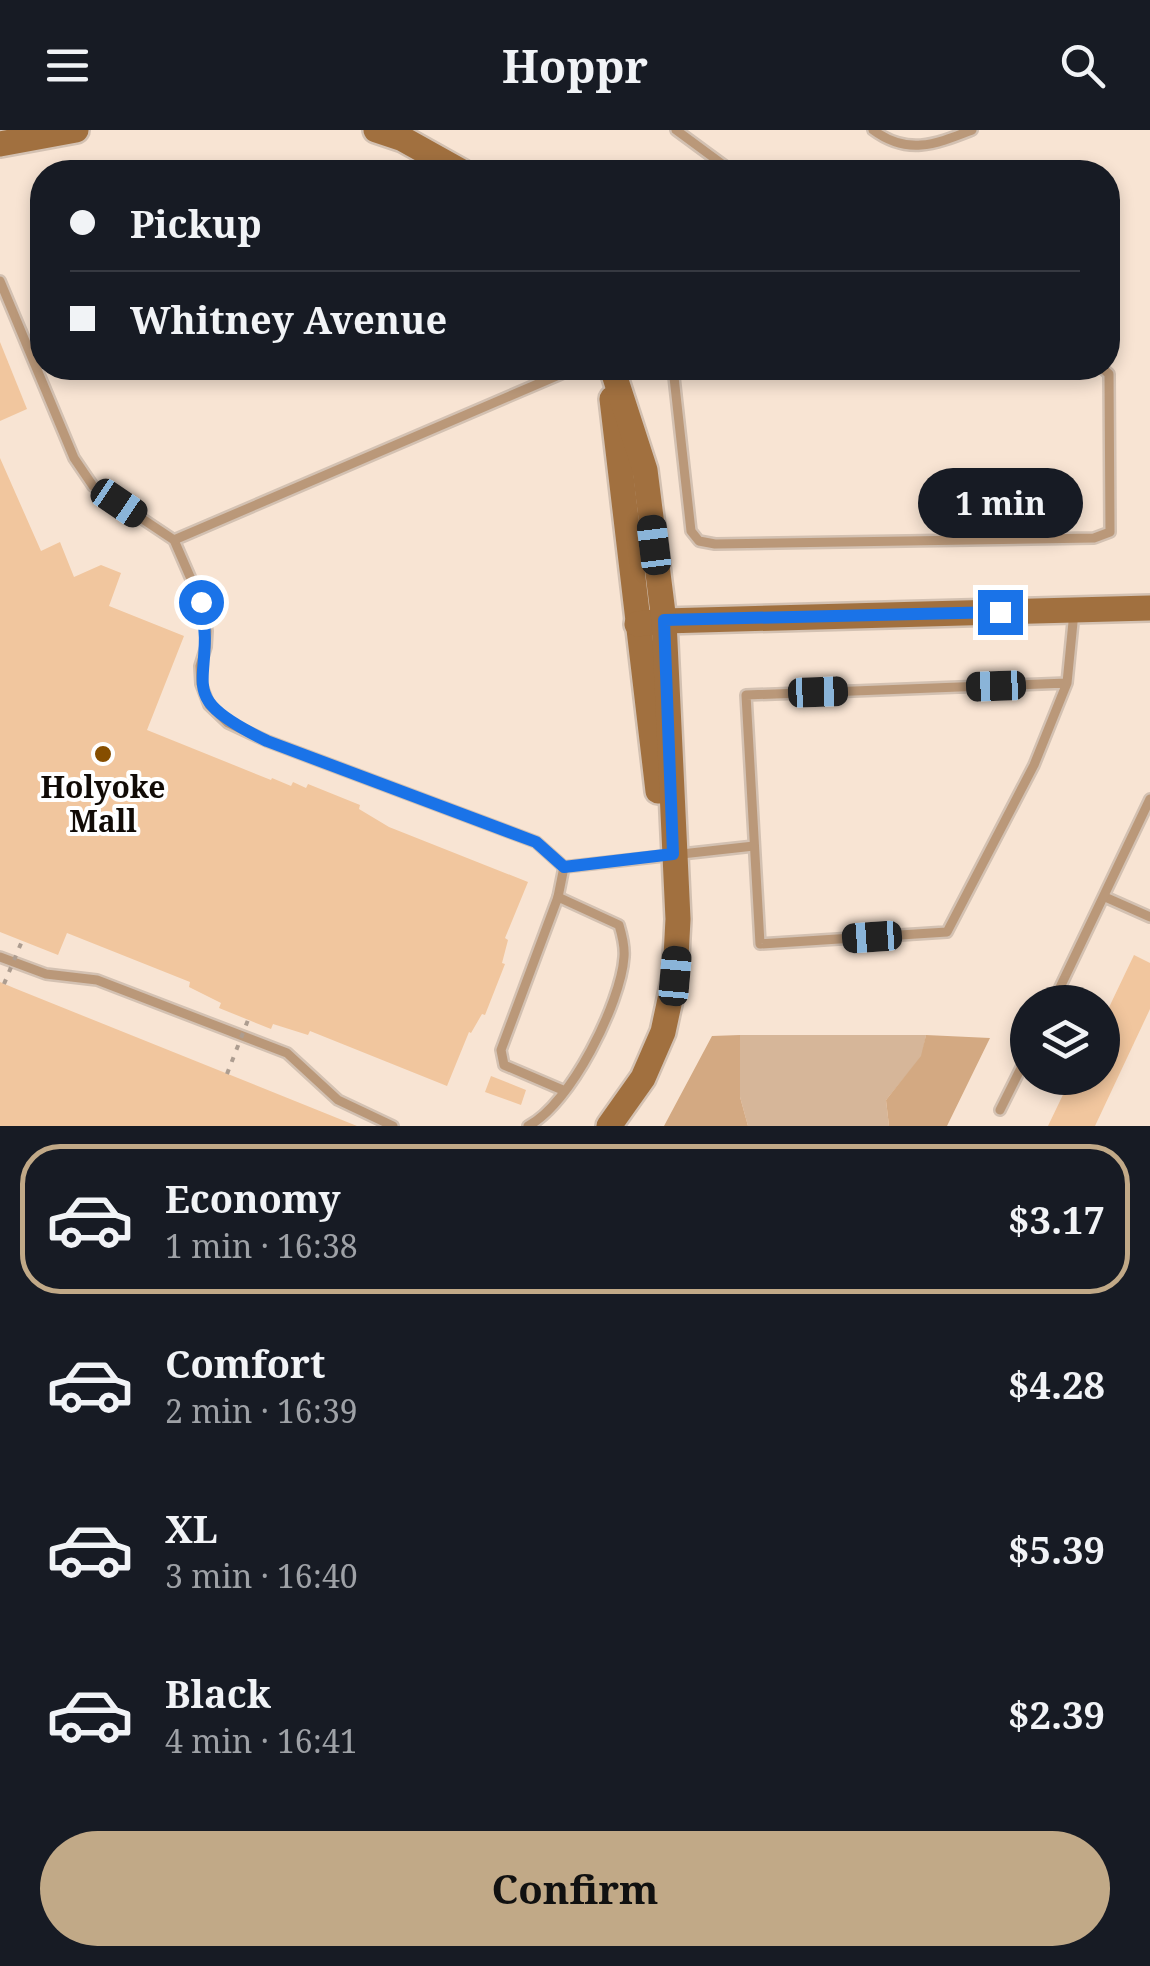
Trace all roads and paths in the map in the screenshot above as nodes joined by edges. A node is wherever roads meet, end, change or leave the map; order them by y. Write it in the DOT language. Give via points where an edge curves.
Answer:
graph roads {
  1 [pos="76,130"];
  2 [pos="676,130"];
  3 [pos="873,130"];
  4 [pos="972,130"];
  5 [pos="386,132"];
  6 [pos="0,144"];
  7 [pos="439,160"];
  8 [pos="716,160"];
  9 [pos="0,281"];
  10 [pos="2,295"];
  11 [pos="30,358"];
  12 [pos="40,380"];
  13 [pos="547,380"];
  14 [pos="612,380"];
  15 [pos="615,380"];
  16 [pos="674,380"];
  17 [pos="1110,380"];
  18 [pos="174,540"];
  19 [pos="1150,608"];
  20 [pos="1074,610"];
  21 [pos="664,620"];
  22 [pos="637,624"];
  23 [pos="1067,683"];
  24 [pos="1150,800"];
  25 [pos="754,846"];
  26 [pos="673,854"];
  27 [pos="564,867"];
  28 [pos="558,897"];
  29 [pos="1106,897"];
  30 [pos="1150,917"];
  31 [pos="22,941"];
  32 [pos="0,957"];
  33 [pos="4,984"];
  34 [pos="1062,985"];
  35 [pos="248,1020"];
  36 [pos="227,1074"];
  37 [pos="1010,1090"];
  38 [pos="565,1091"];
  39 [pos="1000,1110"];
  40 [pos="393,1126"];
  41 [pos="528,1126"];
  42 [pos="609,1126"];
  1 -- 6 [label="main road"];
  2 -- 8 [label="lane"];
  3 -- 4 [label="lane" via="928,148"];
  5 -- 7 [label="main road"];
  9 -- 10 [label="lane"];
  10 -- 11 [label="lane"];
  12 -- 18 [label="lane" via="94,486"];
  13 -- 18 [label="lane"];
  14 -- 22 [label="main road"];
  15 -- 21 [label="main road" via="645,470"];
  16 -- 17 [label="lane" via="691,531 700,542 715,544 1094,538 1110,532"];
  18 -- 27 [label="lane" via="207,631 201,684 209,705 228,723 536,842"];
  19 -- 20 [label="main road"];
  20 -- 21 [label="main road"];
  20 -- 23 [label="lane"];
  21 -- 22 [label="main road"];
  21 -- 26 [label="main road"];
  22 -- 26 [label="main road" via="653,771"];
  23 -- 25 [label="lane" via="746,695"];
  23 -- 25 [label="lane" via="1034,765 947,932 760,944"];
  24 -- 29 [label="lane"];
  25 -- 26 [label="lane"];
  26 -- 27 [label="lane"];
  26 -- 42 [label="main road" via="678,948 670,1010 643,1078"];
  27 -- 28 [label="lane"];
  28 -- 38 [label="lane" via="501,1050 504,1064"];
  28 -- 38 [label="lane" via="619,926 624,957 596,1040"];
  29 -- 30 [label="lane"];
  29 -- 34 [label="lane"];
  31 -- 33 [label="path, bridge"];
  32 -- 40 [label="lane" via="46,974 96,980 287,1053 338,1100"];
  35 -- 36 [label="path, bridge"];
  37 -- 39 [label="lane"];
  38 -- 41 [label="lane"];
}
